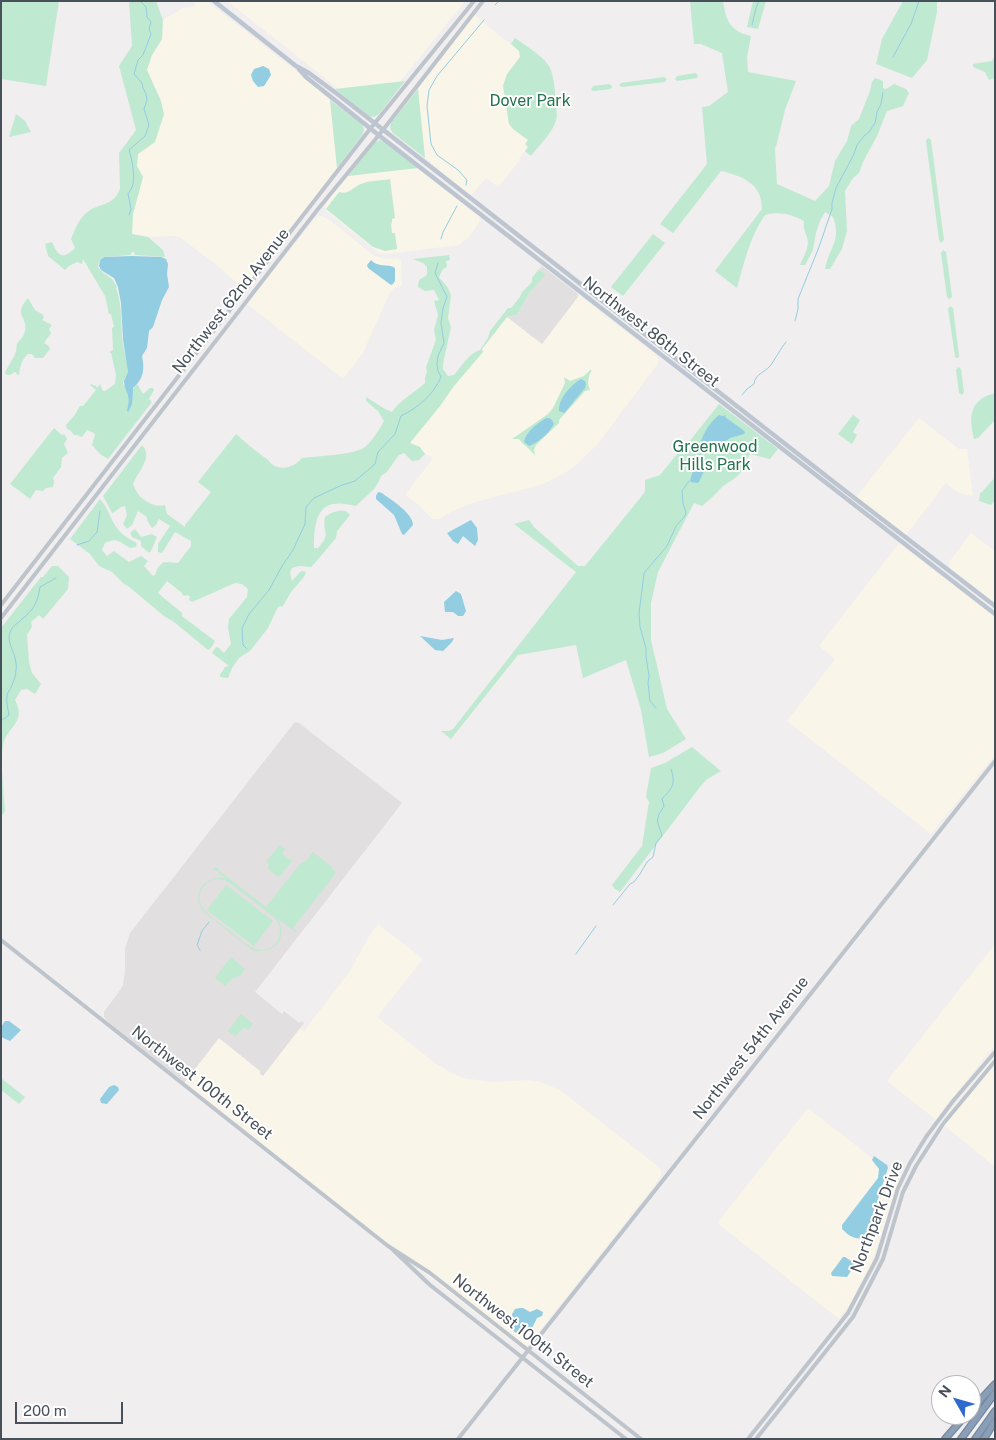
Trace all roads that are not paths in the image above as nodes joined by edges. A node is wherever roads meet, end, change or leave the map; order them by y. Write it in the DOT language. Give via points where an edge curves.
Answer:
graph roads {
  1 [pos="214,1"];
  2 [pos="474,1"];
  3 [pos="483,1"];
  4 [pos="296,66"];
  5 [pos="374,123"];
  6 [pos="370,128"];
  7 [pos="383,130"];
  8 [pos="379,135"];
  9 [pos="1,605"];
  10 [pos="995,606"];
  11 [pos="995,614"];
  12 [pos="1,618"];
  13 [pos="995,761"];
  14 [pos="1,940"];
  15 [pos="995,1052"];
  16 [pos="995,1062"];
  17 [pos="388,1246"];
  18 [pos="528,1350"];
  19 [pos="522,1357"];
  20 [pos="995,1384"];
  21 [pos="995,1393"];
  22 [pos="981,1399"];
  23 [pos="995,1411"];
  24 [pos="995,1421"];
  25 [pos="957,1425"];
  26 [pos="458,1439"];
  27 [pos="626,1439"];
  28 [pos="641,1439"];
  29 [pos="748,1439"];
  30 [pos="756,1439"];
  31 [pos="945,1439"];
  32 [pos="962,1439"];
  33 [pos="974,1439"];
  34 [pos="984,1439"];
  1 -- 4 [label="main road, Northwest 86th Street"];
  2 -- 5 [label="street, Northwest 62nd Avenue"];
  3 -- 7 [label="street, Northwest 62nd Avenue"];
  4 -- 5 [label="main road, Northwest 86th Street"];
  4 -- 6 [label="main road, Northwest 86th Street"];
  5 -- 6 [label="street, Northwest 62nd Avenue"];
  5 -- 7 [label="main road, Northwest 86th Street"];
  6 -- 8 [label="main road, Northwest 86th Street"];
  6 -- 9 [label="street, Northwest 62nd Avenue"];
  7 -- 8 [label="street, Northwest 62nd Avenue"];
  7 -- 10 [label="main road, Northwest 86th Street"];
  8 -- 11 [label="main road, Northwest 86th Street"];
  8 -- 12 [label="street, Northwest 62nd Avenue"];
  13 -- 18 [label="street, Northwest 54th Avenue"];
  14 -- 17 [label="street, Northwest 100th Street"];
  15 -- 29 [label="street, Northpark Drive" via="953,1101 910,1163 898,1188 878,1258 848,1313"];
  16 -- 30 [label="street, Northpark Drive" via="943,1124 916,1166 903,1192 883,1259 853,1317"];
  17 -- 18 [label="street, Northwest 100th Street" via="430,1273"];
  17 -- 19 [label="street, Northwest 100th Street" via="430,1285"];
  18 -- 19 [label="street, Northwest 54th Avenue"];
  18 -- 28 [label="street, Northwest 100th Street"];
  19 -- 26 [label="street, Northwest 54th Avenue"];
  19 -- 27 [label="street, Northwest 100th Street"];
  20 -- 22 [label="highway"];
  21 -- 32 [label="highway"];
  23 -- 33 [label="highway"];
  24 -- 34 [label="highway"];
  25 -- 31 [label="highway"];
}
